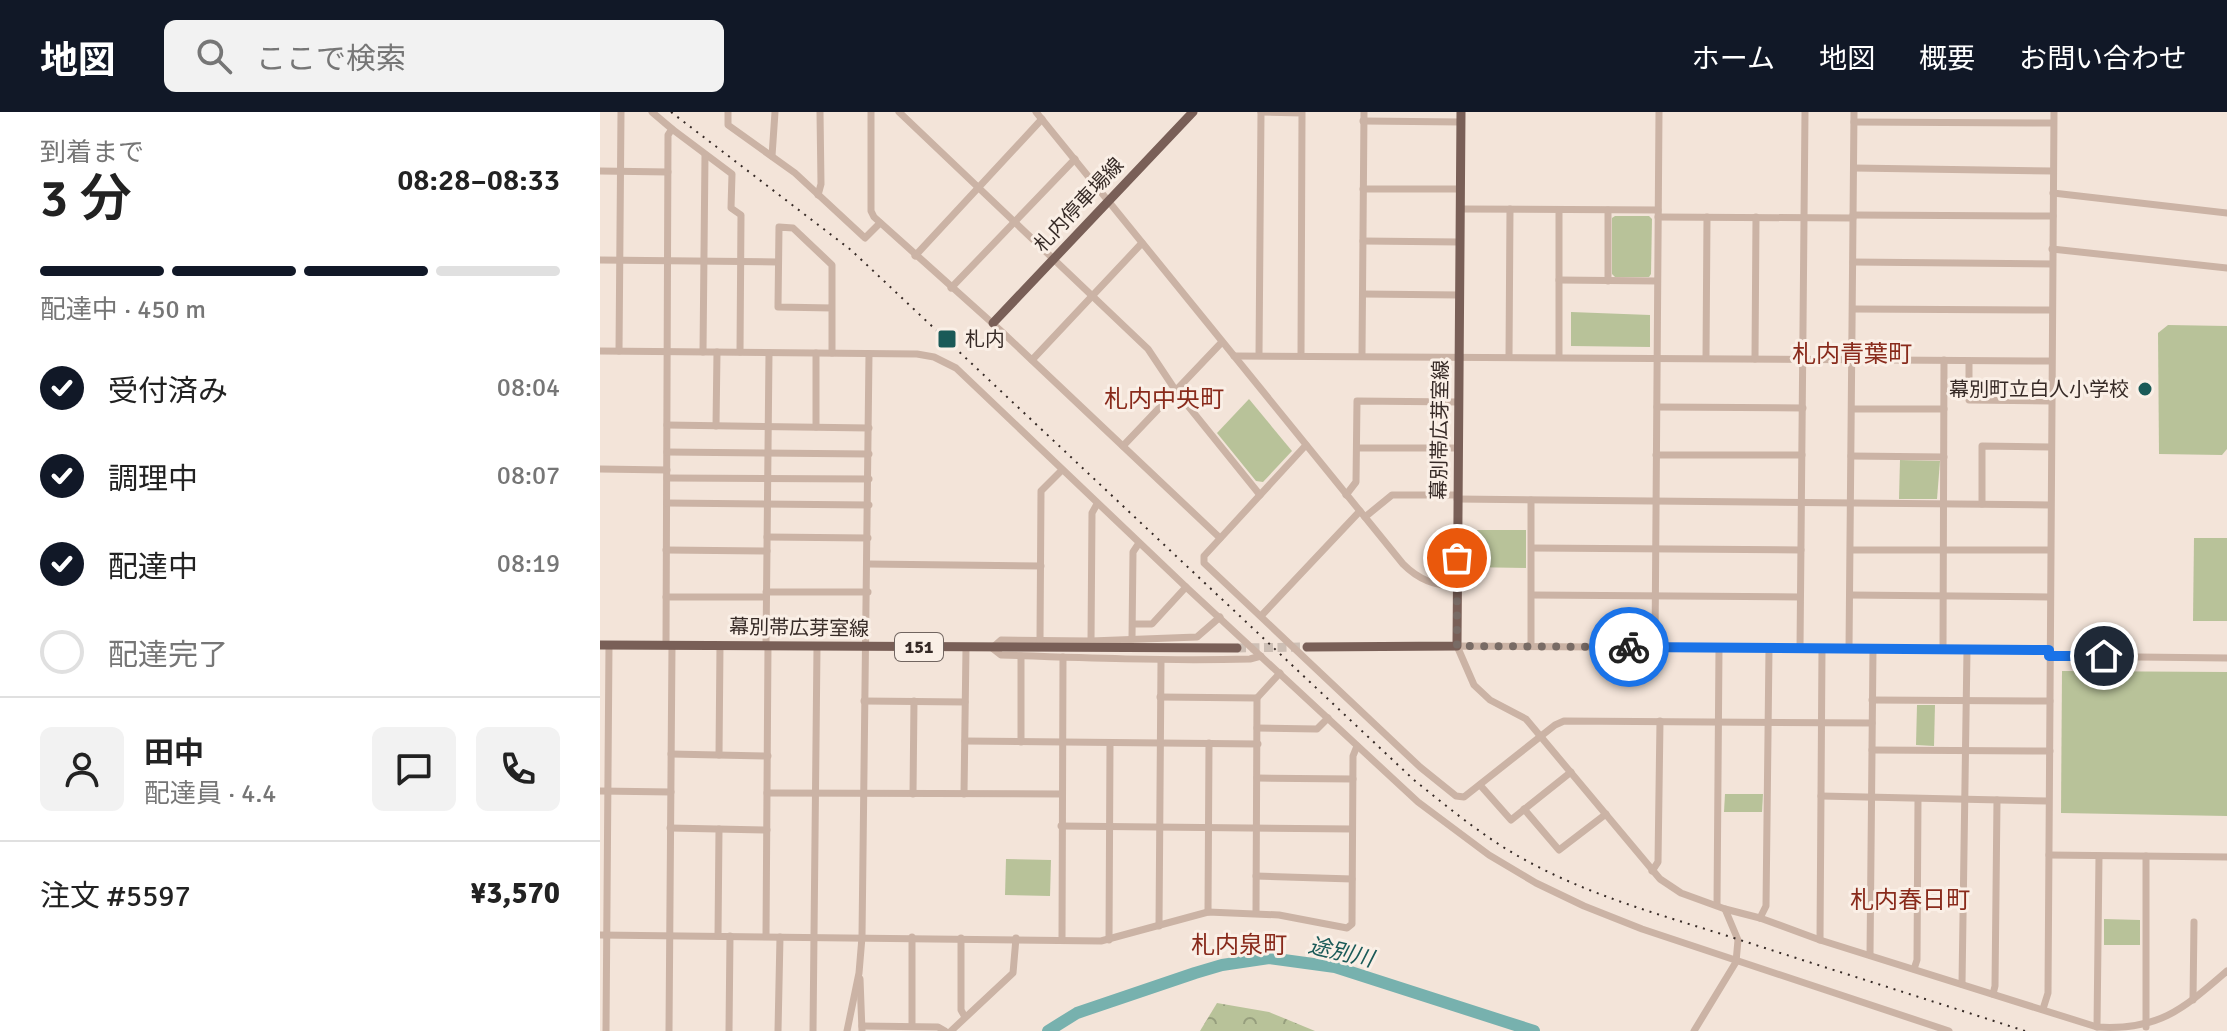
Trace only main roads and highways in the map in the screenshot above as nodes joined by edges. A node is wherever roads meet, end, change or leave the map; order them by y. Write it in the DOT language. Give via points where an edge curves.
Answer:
graph roads {
  1 [pos="1193,112"];
  2 [pos="1461,117"];
  3 [pos="993,323"];
  4 [pos="605,645"];
  5 [pos="1307,647"];
  6 [pos="1237,648"];
  1 -- 3 [label="main road, 札内停車場線"];
  2 -- 5 [label="main road, 幕別帯広芽室線" via="1457,646"];
  4 -- 6 [label="main road, 幕別帯広芽室線 / 151"];
}
